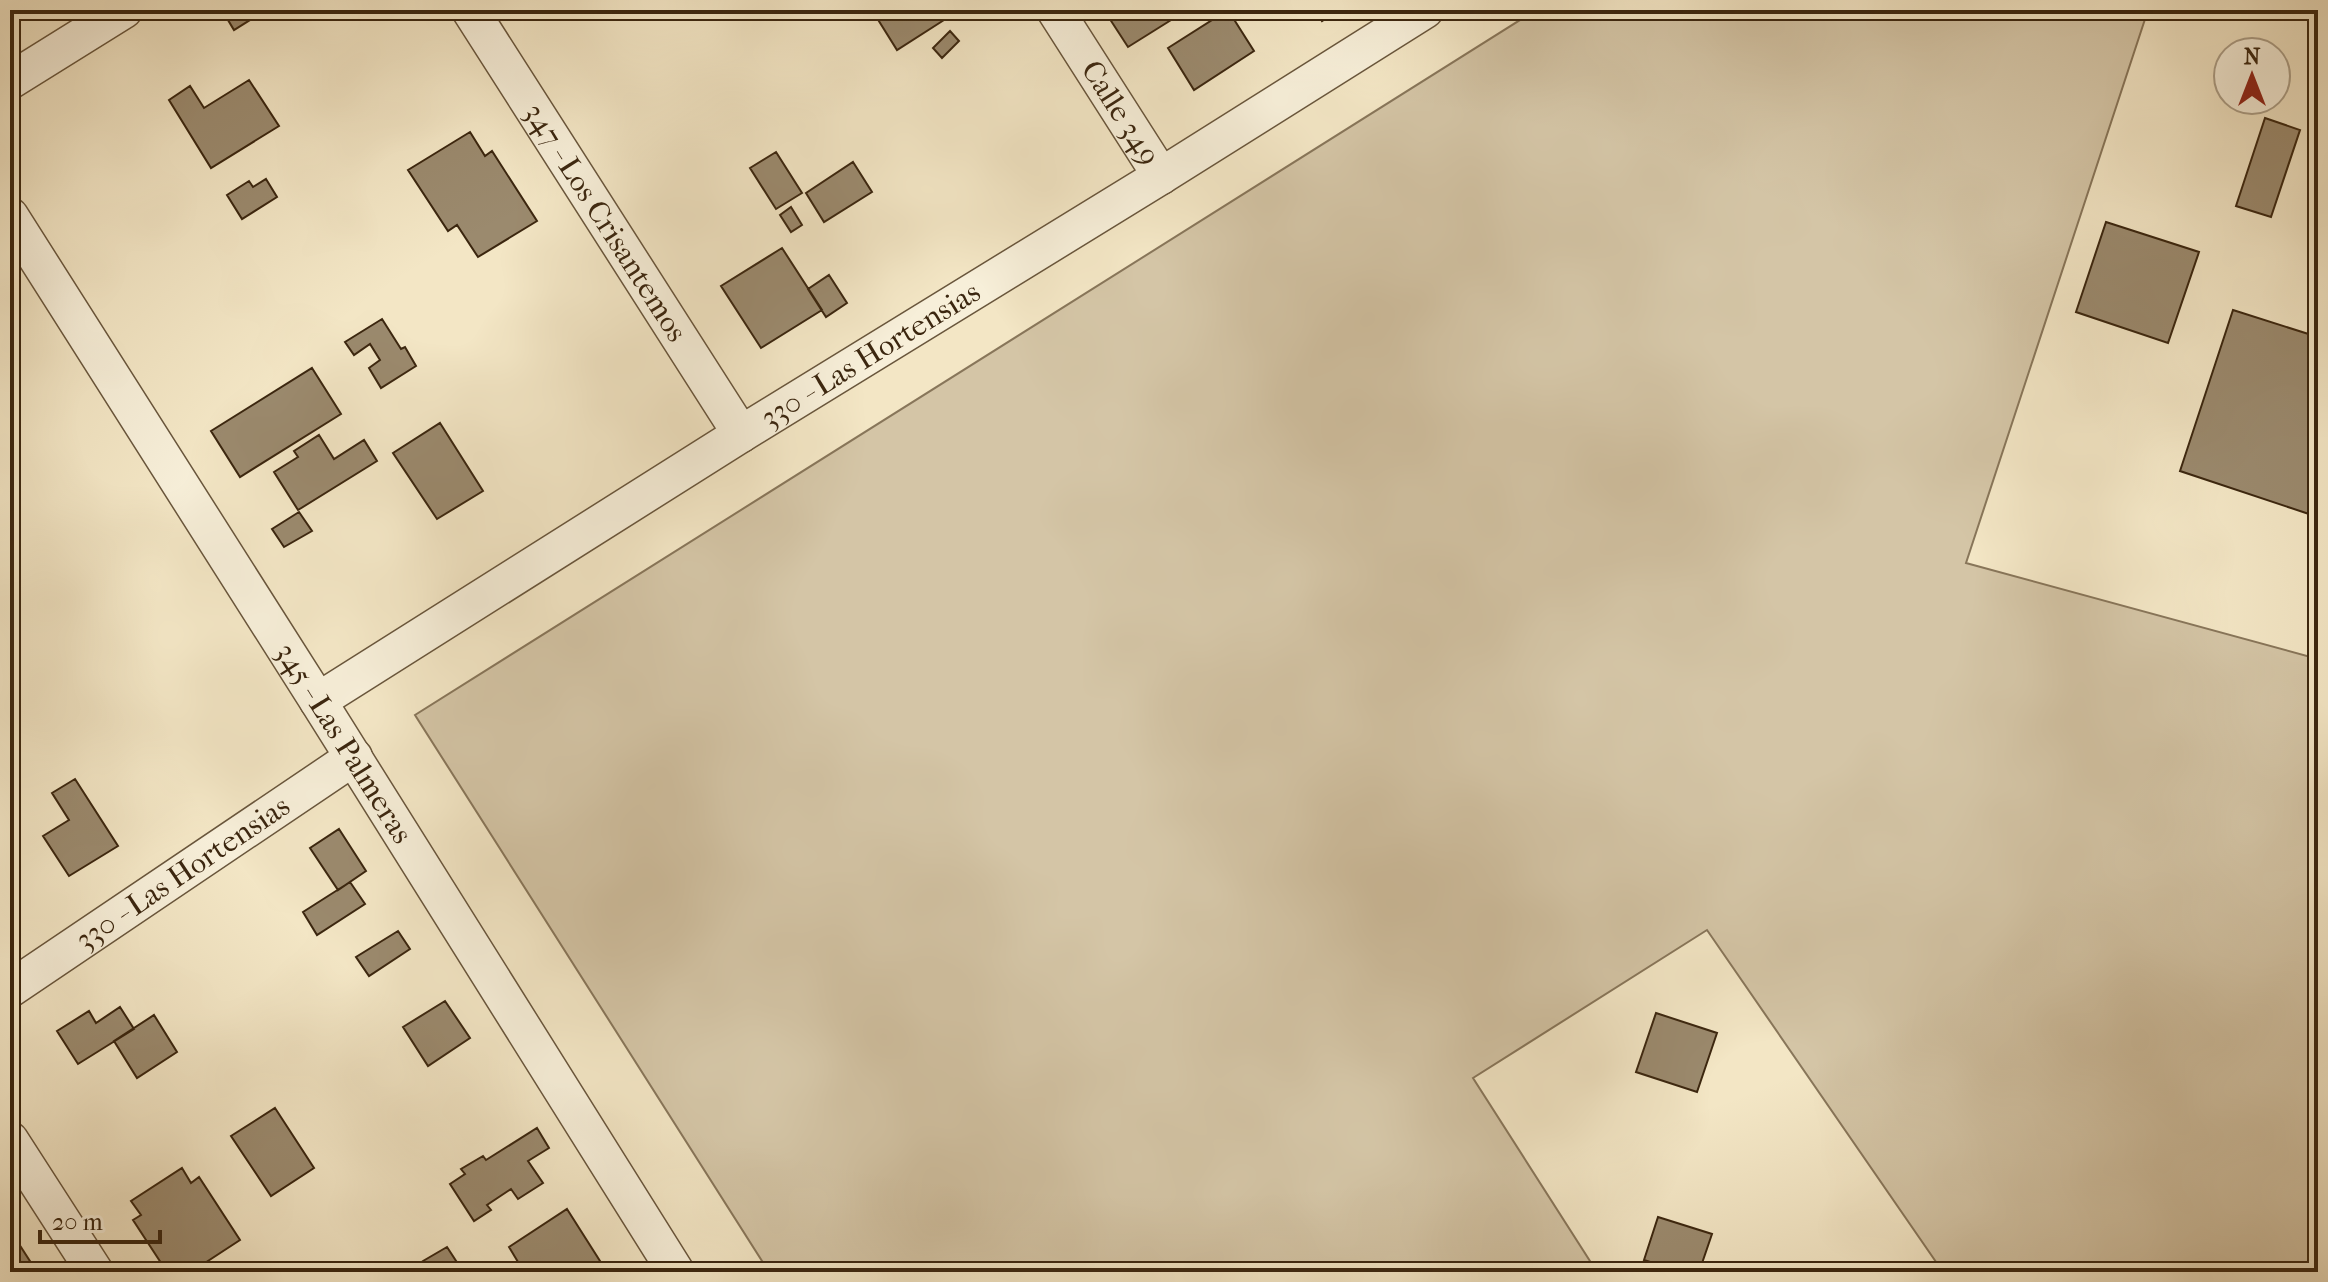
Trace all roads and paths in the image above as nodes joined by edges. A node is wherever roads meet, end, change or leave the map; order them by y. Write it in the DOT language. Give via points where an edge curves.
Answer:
graph roads {
  1 [pos="124,10"];
  2 [pos="470,10"];
  3 [pos="1055,10"];
  4 [pos="1425,10"];
  5 [pos="10,81"];
  6 [pos="1161,176"];
  7 [pos="10,216"];
  8 [pos="741,434"];
  9 [pos="318,701"];
  10 [pos="354,757"];
  11 [pos="10,989"];
  12 [pos="10,1140"];
  13 [pos="95,1272"];
  14 [pos="676,1272"];
  1 -- 5 [label="street"];
  2 -- 8 [label="street, 347 - Los Crisantemos"];
  3 -- 6 [label="street, Calle 349"];
  4 -- 6 [label="street, 330 - Las Hortensias"];
  6 -- 8 [label="street, 330 - Las Hortensias"];
  7 -- 9 [label="street, 345 - Las Palmeras"];
  8 -- 9 [label="street, 330 - Las Hortensias"];
  9 -- 10 [label="street, 345 - Las Palmeras"];
  10 -- 11 [label="street, 330 - Las Hortensias"];
  10 -- 14 [label="street, 345 - Las Palmeras"];
  12 -- 13 [label="street"];
}
